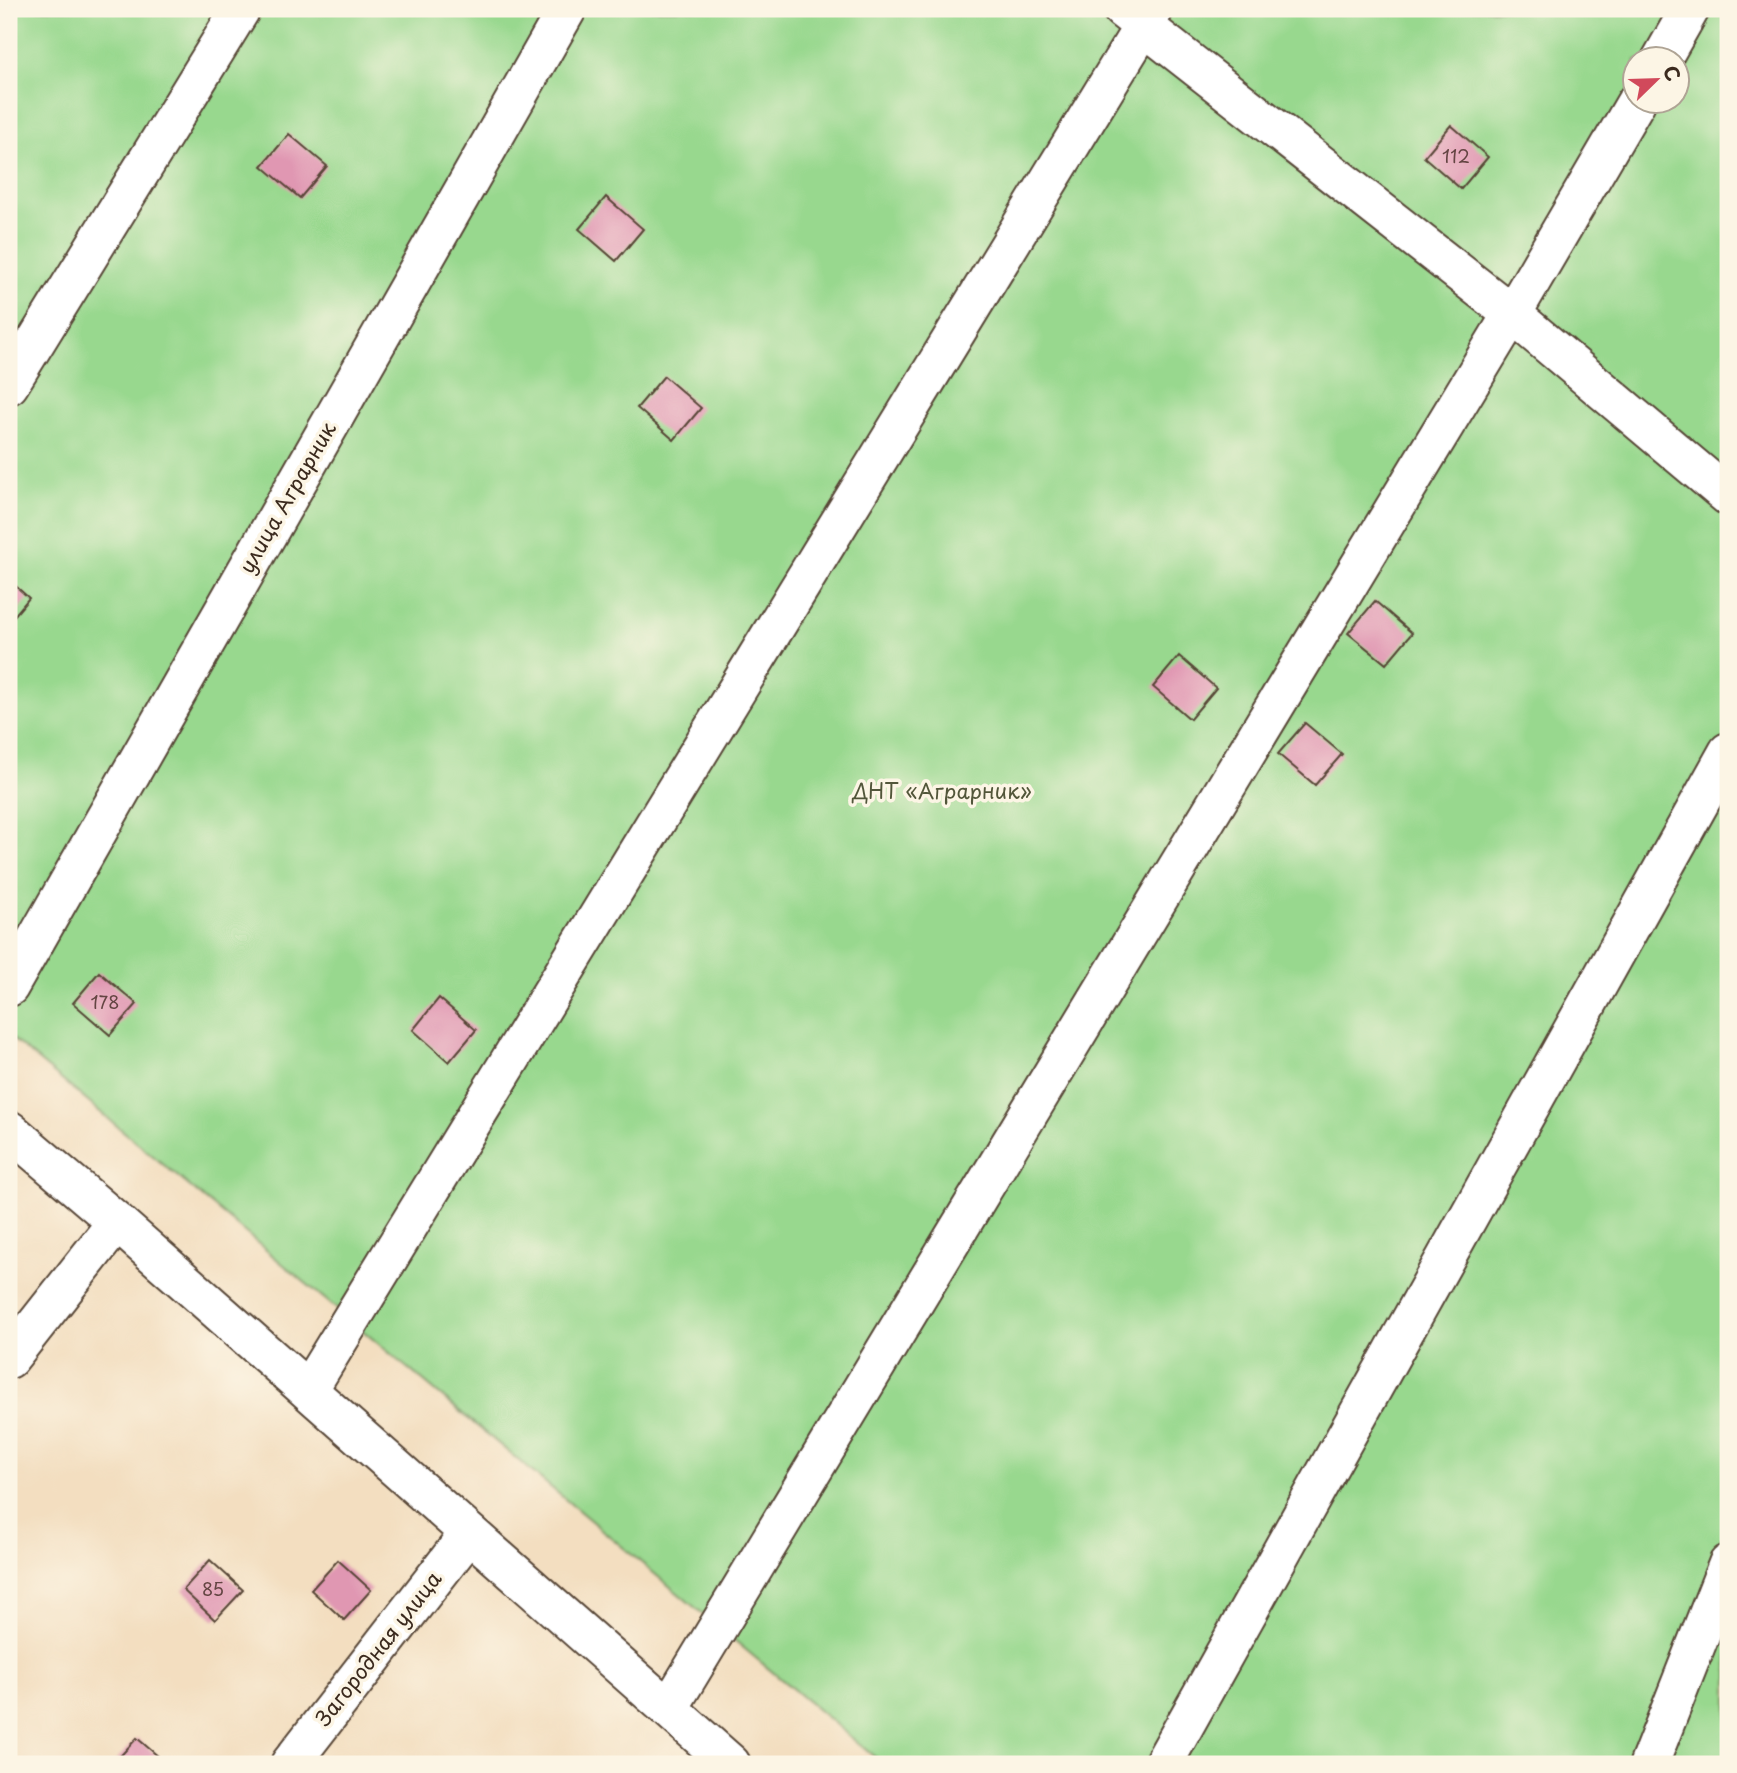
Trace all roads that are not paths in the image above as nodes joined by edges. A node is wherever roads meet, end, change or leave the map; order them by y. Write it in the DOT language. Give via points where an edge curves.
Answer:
graph roads {
  1 [pos="241,9"];
  2 [pos="566,9"];
  3 [pos="1690,9"];
  4 [pos="1140,15"];
  5 [pos="1669,46"];
  6 [pos="1628,116"];
  7 [pos="1512,314"];
  8 [pos="9,385"];
  9 [pos="1728,496"];
  10 [pos="1728,752"];
  11 [pos="9,987"];
  12 [pos="9,1130"];
  13 [pos="117,1222"];
  14 [pos="9,1359"];
  15 [pos="308,1390"];
  16 [pos="469,1534"];
  17 [pos="1728,1564"];
  18 [pos="668,1707"];
  19 [pos="290,1764"];
  20 [pos="731,1764"];
  21 [pos="1163,1764"];
  22 [pos="1649,1764"];
  1 -- 8 [label="street"];
  2 -- 11 [label="street, улица Аграрник"];
  3 -- 5 [label="street"];
  4 -- 7 [label="street"];
  4 -- 15 [label="street"];
  6 -- 7 [label="street"];
  7 -- 9 [label="street"];
  7 -- 18 [label="street"];
  10 -- 21 [label="street"];
  12 -- 13 [label="street"];
  13 -- 14 [label="street"];
  13 -- 15 [label="street"];
  15 -- 16 [label="street"];
  16 -- 18 [label="street"];
  16 -- 19 [label="street, Загородная улица"];
  17 -- 22 [label="street"];
  18 -- 20 [label="street"];
}
